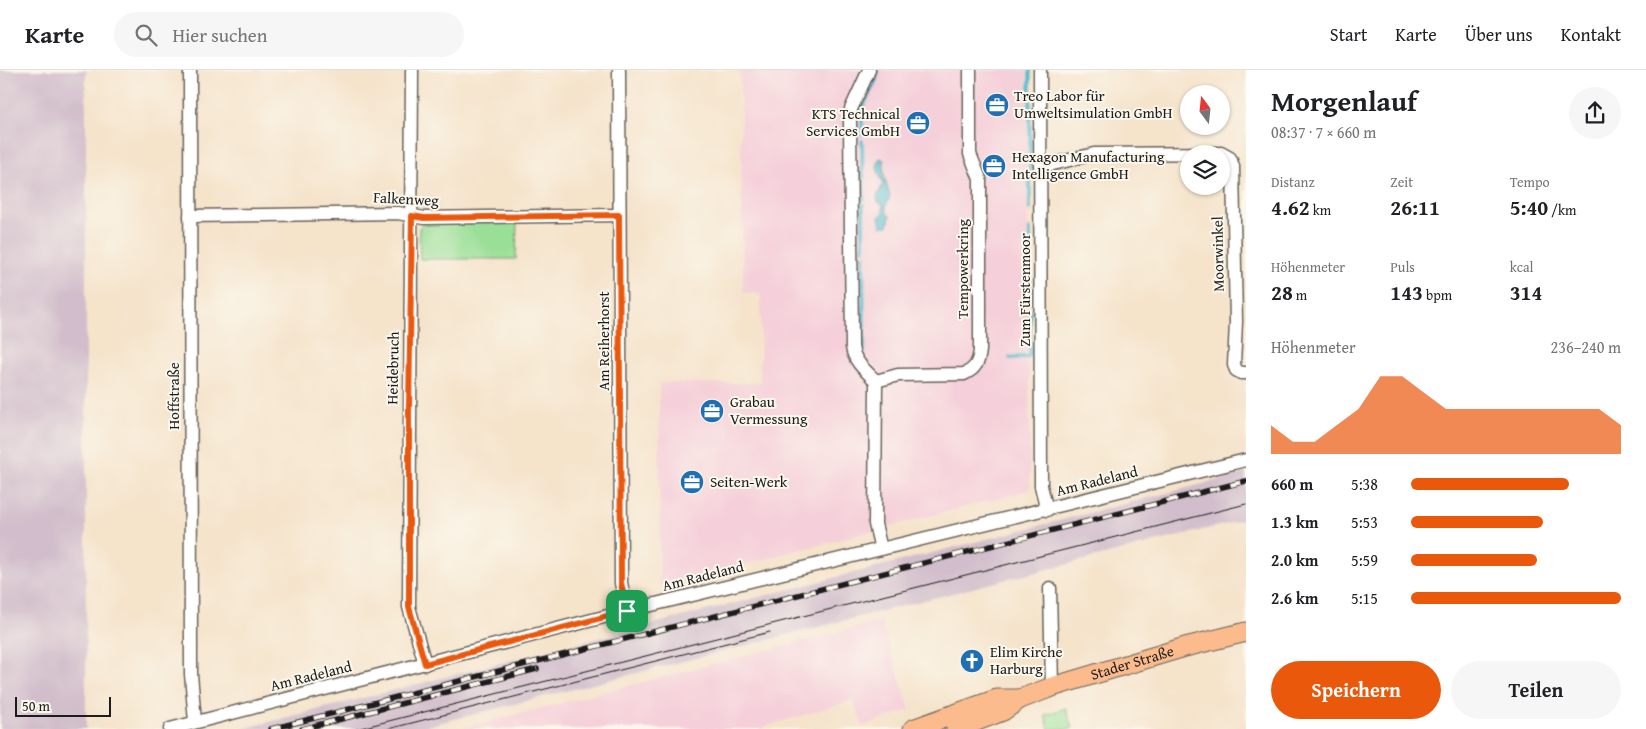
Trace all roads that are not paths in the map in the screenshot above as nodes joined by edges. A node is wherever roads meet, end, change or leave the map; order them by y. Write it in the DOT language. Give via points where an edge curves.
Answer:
graph roads {
  1 [pos="190,70"];
  2 [pos="412,70"];
  3 [pos="619,70"];
  4 [pos="869,70"];
  5 [pos="970,70"];
  6 [pos="1040,70"];
  7 [pos="1040,165"];
  8 [pos="619,215"];
  9 [pos="190,216"];
  10 [pos="412,216"];
  11 [pos="1236,332"];
  12 [pos="1246,344"];
  13 [pos="1246,373"];
  14 [pos="876,381"];
  15 [pos="1246,460"];
  16 [pos="1047,510"];
  17 [pos="881,548"];
  18 [pos="1050,588"];
  19 [pos="627,611"];
  20 [pos="1246,632"];
  21 [pos="425,664"];
  22 [pos="1052,687"];
  23 [pos="1020,698"];
  24 [pos="195,722"];
  25 [pos="170,729"];
  26 [pos="913,729"];
  27 [pos="956,729"];
  1 -- 9 [label="street, Hoffstraße"];
  2 -- 10 [label="street, Heidebruch"];
  3 -- 8 [label="street, Am Reiherhorst"];
  4 -- 14 [label="street" via="850,113 852,347 858,363"];
  5 -- 14 [label="street, Tempowerkring" via="970,154 980,179 978,361 964,374 898,375"];
  6 -- 7 [label="street, Zum Fürstenmoor"];
  7 -- 11 [label="street, Moorwinkel" via="1094,154 1221,153 1230,158 1233,166"];
  7 -- 16 [label="street, Zum Fürstenmoor" via="1041,486"];
  8 -- 10 [label="street, Falkenweg"];
  8 -- 19 [label="street, Am Reiherhorst" via="621,583"];
  9 -- 10 [label="street, Falkenweg" via="398,213"];
  9 -- 24 [label="street, Hoffstraße" via="191,674"];
  10 -- 21 [label="street, Heidebruch" via="409,607"];
  11 -- 12 [label="street"];
  11 -- 13 [label="street, Moorwinkel" via="1234,364 1236,370"];
  14 -- 17 [label="street" via="876,524"];
  15 -- 16 [label="street, Am Radeland"];
  16 -- 17 [label="street, Am Radeland"];
  17 -- 19 [label="street, Am Radeland"];
  18 -- 22 [label="street"];
  19 -- 21 [label="street, Am Radeland"];
  20 -- 22 [label="main road, Stader Straße"];
  21 -- 24 [label="street, Am Radeland"];
  22 -- 23 [label="main road, Stader Straße"];
  23 -- 26 [label="main road, Stader Straße" via="998,699"];
  23 -- 27 [label="main road, Stader Straße" via="1003,711"];
  24 -- 25 [label="street, Am Radeland"];
}
